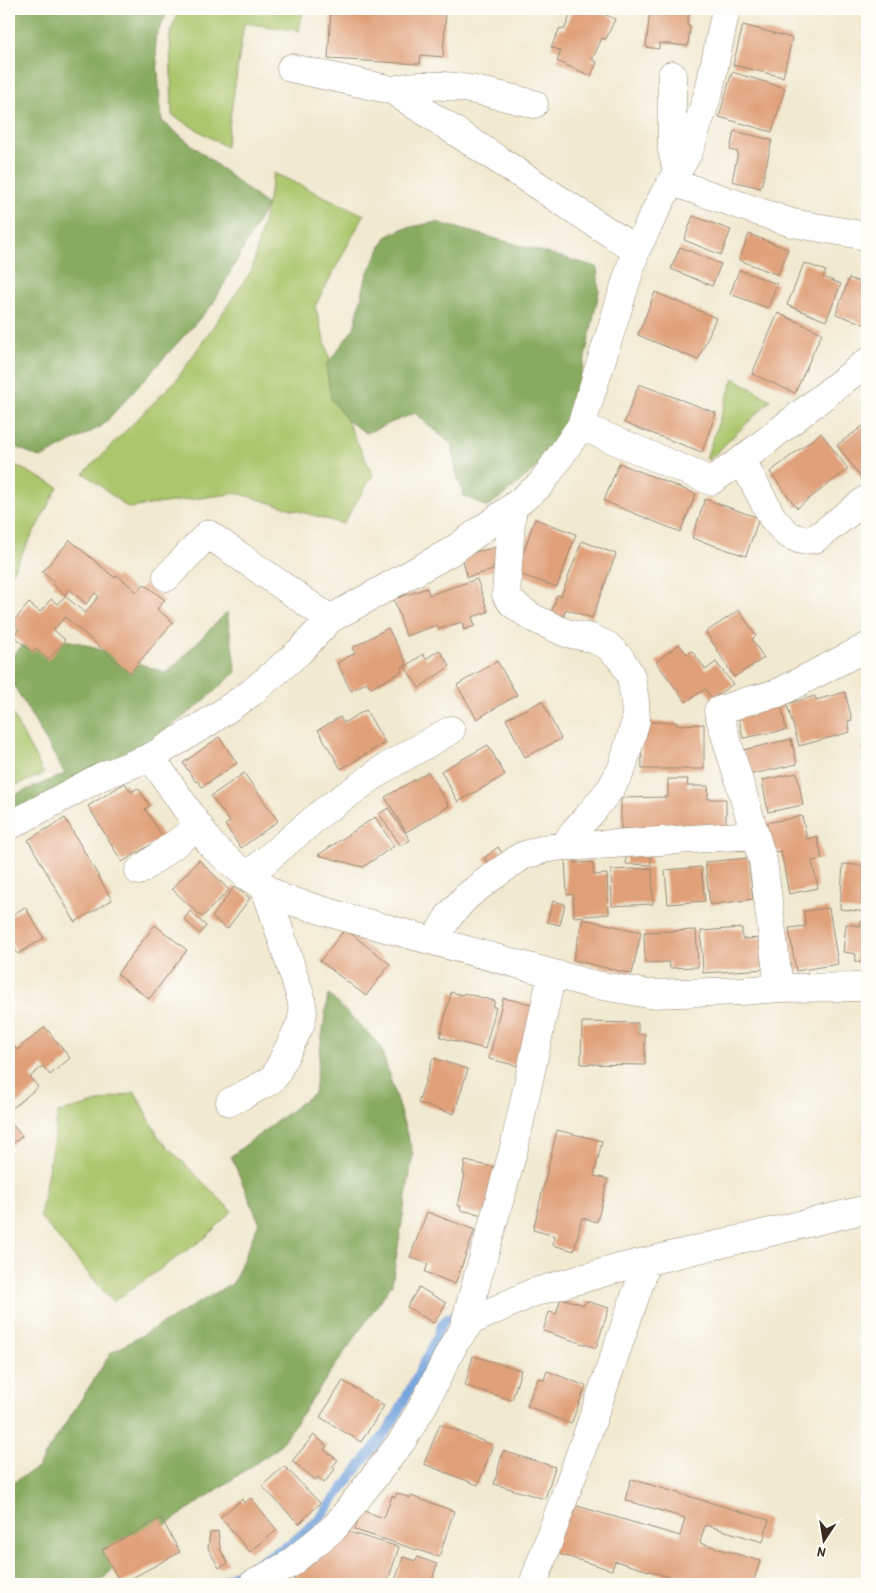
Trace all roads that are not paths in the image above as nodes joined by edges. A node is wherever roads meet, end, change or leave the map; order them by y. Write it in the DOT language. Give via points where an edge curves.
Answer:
graph roads {
  1 [pos="726,9"];
  2 [pos="291,68"];
  3 [pos="672,75"];
  4 [pos="392,90"];
  5 [pos="534,104"];
  6 [pos="675,177"];
  7 [pos="867,236"];
  8 [pos="636,250"];
  9 [pos="867,362"];
  10 [pos="581,426"];
  11 [pos="742,460"];
  12 [pos="867,499"];
  13 [pos="514,507"];
  14 [pos="166,577"];
  15 [pos="330,619"];
  16 [pos="867,647"];
  17 [pos="451,730"];
  18 [pos="151,757"];
  19 [pos="9,826"];
  20 [pos="199,826"];
  21 [pos="755,835"];
  22 [pos="564,846"];
  23 [pos="139,871"];
  24 [pos="255,881"];
  25 [pos="434,941"];
  26 [pos="552,974"];
  27 [pos="867,987"];
  28 [pos="779,988"];
  29 [pos="230,1102"];
  30 [pos="867,1209"];
  31 [pos="647,1262"];
  32 [pos="465,1322"];
  33 [pos="266,1581"];
  34 [pos="533,1584"];
  1 -- 6 [label="street" via="708,92 689,151"];
  2 -- 4 [label="street"];
  3 -- 6 [label="street"];
  4 -- 5 [label="street" via="450,86"];
  4 -- 8 [label="street"];
  6 -- 7 [label="street" via="792,223"];
  6 -- 8 [label="street"];
  8 -- 10 [label="street"];
  9 -- 11 [label="street"];
  10 -- 11 [label="street" via="711,481"];
  10 -- 13 [label="street" via="541,484"];
  11 -- 12 [label="street" via="772,517 787,534 801,540 815,539"];
  13 -- 15 [label="street" via="452,551"];
  13 -- 22 [label="street" via="506,595 533,618 608,646 631,676 635,702 636,720 622,768 611,788"];
  14 -- 15 [label="street" via="208,534"];
  15 -- 18 [label="street" via="299,652 251,693"];
  16 -- 21 [label="street" via="778,693 718,711"];
  17 -- 24 [label="street" via="385,768 324,811"];
  18 -- 19 [label="street" via="102,776"];
  18 -- 20 [label="street"];
  20 -- 23 [label="street"];
  20 -- 24 [label="street" via="212,846"];
  21 -- 22 [label="street"];
  21 -- 28 [label="street" via="763,861"];
  22 -- 25 [label="street" via="522,856 489,879 449,916"];
  24 -- 25 [label="street" via="281,898"];
  24 -- 29 [label="street" via="301,998 303,1012 301,1023 275,1076"];
  25 -- 26 [label="street"];
  26 -- 28 [label="street" via="649,994"];
  26 -- 32 [label="street" via="514,1148"];
  27 -- 28 [label="street"];
  30 -- 31 [label="street"];
  31 -- 32 [label="street" via="532,1293"];
  31 -- 34 [label="street"];
  32 -- 33 [label="street" via="423,1406 371,1482 335,1527"];
}
